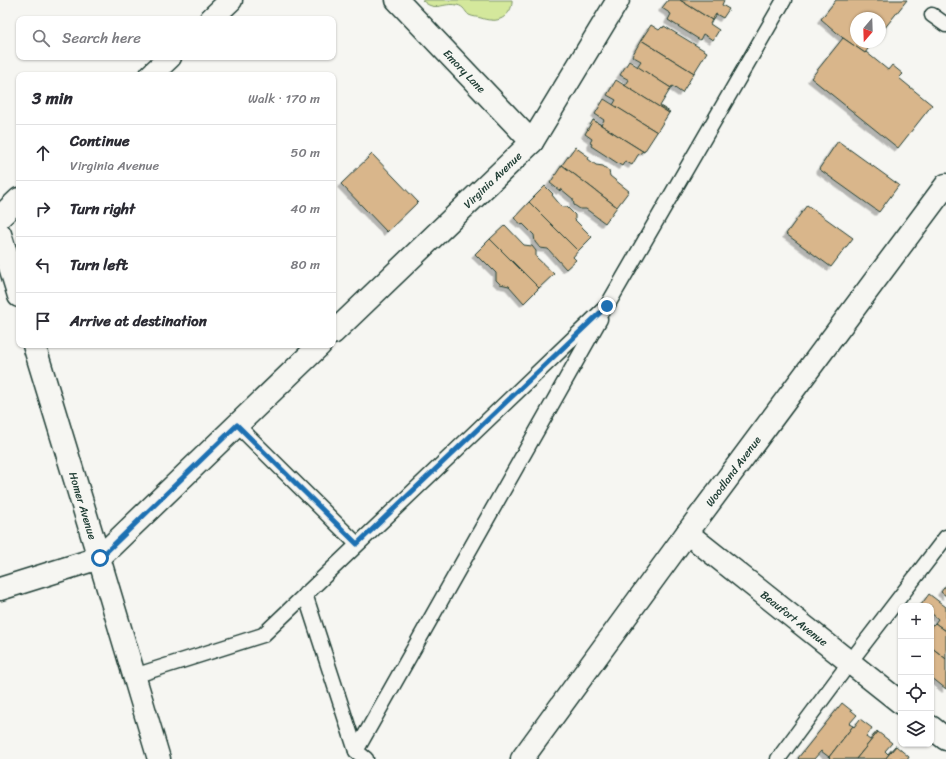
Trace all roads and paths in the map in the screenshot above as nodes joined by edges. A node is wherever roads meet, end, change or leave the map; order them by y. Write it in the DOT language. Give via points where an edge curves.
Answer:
graph roads {
  1 [pos="231,0"];
  2 [pos="398,0"];
  3 [pos="618,0"];
  4 [pos="784,0"];
  5 [pos="932,15"];
  6 [pos="214,16"];
  7 [pos="946,25"];
  8 [pos="167,60"];
  9 [pos="154,72"];
  10 [pos="532,142"];
  11 [pos="946,185"];
  12 [pos="16,202"];
  13 [pos="0,217"];
  14 [pos="0,234"];
  15 [pos="16,286"];
  16 [pos="607,306"];
  17 [pos="336,330"];
  18 [pos="35,348"];
  19 [pos="317,348"];
  20 [pos="237,425"];
  21 [pos="688,533"];
  22 [pos="946,537"];
  23 [pos="357,544"];
  24 [pos="100,558"];
  25 [pos="0,589"];
  26 [pos="305,594"];
  27 [pos="850,662"];
  28 [pos="134,676"];
  29 [pos="898,701"];
  30 [pos="934,729"];
  31 [pos="946,739"];
  32 [pos="361,755"];
  33 [pos="159,759"];
  34 [pos="522,759"];
  35 [pos="778,759"];
  1 -- 6 [label="street"];
  2 -- 10 [label="street, Emory Lane"];
  3 -- 10 [label="street, Virginia Avenue"];
  4 -- 16 [label="lane"];
  5 -- 7 [label="lane"];
  8 -- 9 [label="street"];
  10 -- 17 [label="street, Virginia Avenue"];
  11 -- 21 [label="street, Woodland Avenue"];
  12 -- 13 [label="street"];
  14 -- 15 [label="street"];
  16 -- 23 [label="lane"];
  16 -- 32 [label="lane"];
  18 -- 24 [label="street, Homer Avenue"];
  19 -- 20 [label="street"];
  20 -- 23 [label="lane"];
  20 -- 24 [label="street"];
  21 -- 27 [label="street, Beaufort Avenue"];
  21 -- 34 [label="street, Woodland Avenue"];
  22 -- 27 [label="lane"];
  23 -- 26 [label="lane"];
  24 -- 25 [label="street"];
  24 -- 28 [label="street, Homer Avenue"];
  26 -- 28 [label="lane" via="263,635"];
  26 -- 32 [label="lane"];
  27 -- 29 [label="street, Beaufort Avenue"];
  27 -- 35 [label="lane"];
  28 -- 33 [label="street, Homer Avenue"];
  30 -- 31 [label="street"];
}
